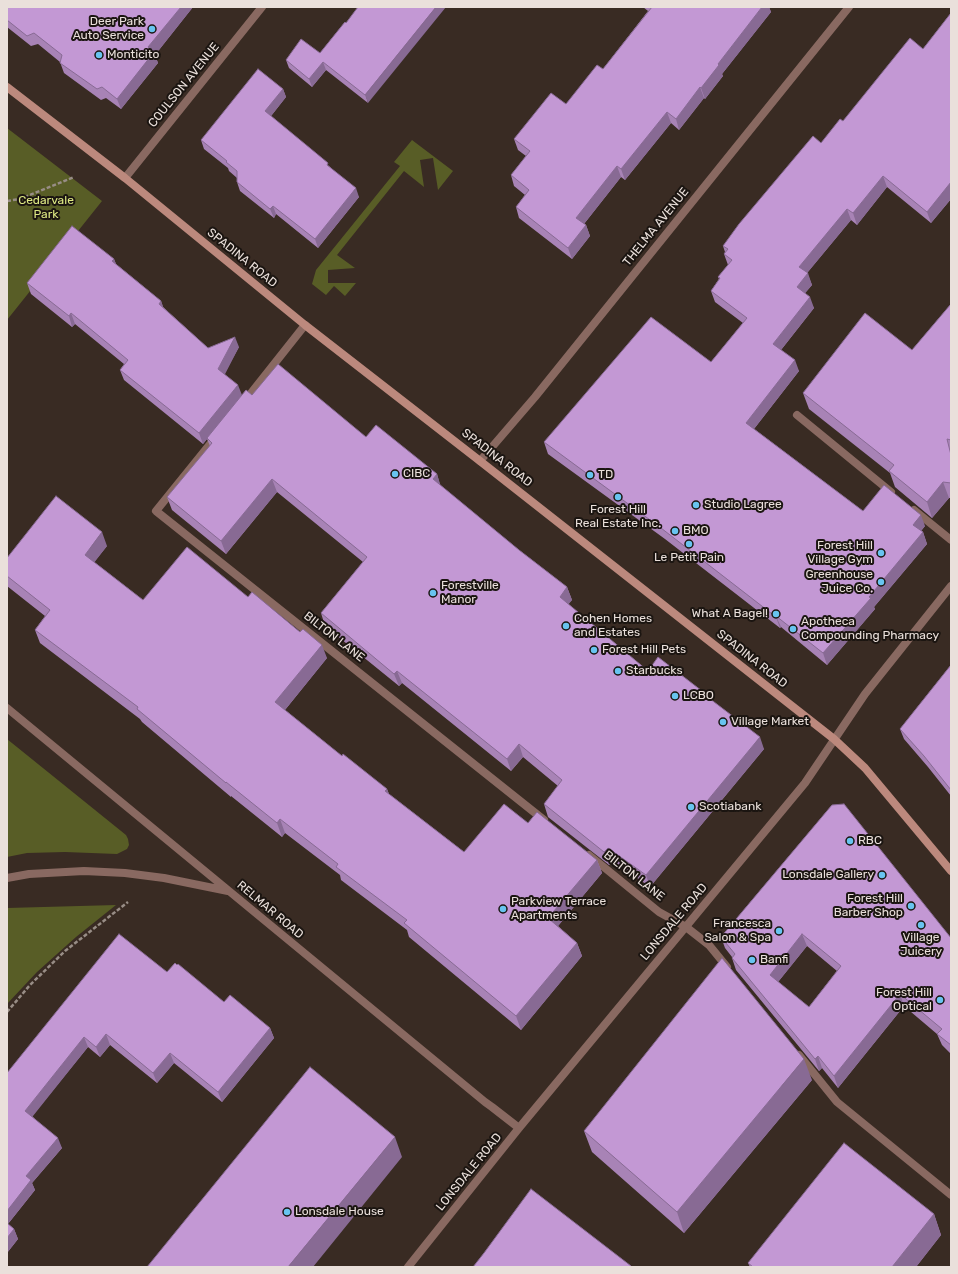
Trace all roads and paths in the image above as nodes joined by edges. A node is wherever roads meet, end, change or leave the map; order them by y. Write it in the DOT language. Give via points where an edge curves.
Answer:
graph roads {
  1 [pos="262,7"];
  2 [pos="849,7"];
  3 [pos="7,87"];
  4 [pos="74,177"];
  5 [pos="125,178"];
  6 [pos="7,201"];
  7 [pos="305,325"];
  8 [pos="240,406"];
  9 [pos="797,415"];
  10 [pos="220,431"];
  11 [pos="480,461"];
  12 [pos="896,495"];
  13 [pos="908,505"];
  14 [pos="951,540"];
  15 [pos="951,586"];
  16 [pos="7,708"];
  17 [pos="834,739"];
  18 [pos="554,827"];
  19 [pos="585,852"];
  20 [pos="951,871"];
  21 [pos="7,878"];
  22 [pos="229,891"];
  23 [pos="128,902"];
  24 [pos="686,927"];
  25 [pos="734,975"];
  26 [pos="7,1012"];
  27 [pos="793,1048"];
  28 [pos="519,1128"];
  29 [pos="951,1195"];
  30 [pos="408,1267"];
  1 -- 5 [label="street, COULSON AVENUE"];
  2 -- 11 [label="street, THELMA AVENUE" via="535,397"];
  3 -- 5 [label="street, SPADINA ROAD"];
  4 -- 6 [label="path" via="20,199"];
  5 -- 7 [label="street, SPADINA ROAD"];
  7 -- 8 [label="street"];
  7 -- 11 [label="street, SPADINA ROAD"];
  9 -- 12 [label="street"];
  10 -- 18 [label="street, BILTON LANE" via="156,511"];
  11 -- 17 [label="street, SPADINA ROAD"];
  13 -- 14 [label="street"];
  15 -- 17 [label="street, LONSDALE ROAD" via="865,694"];
  16 -- 22 [label="street, RELMAR ROAD"];
  17 -- 20 [label="street, SPADINA ROAD" via="865,768"];
  17 -- 24 [label="street, LONSDALE ROAD" via="805,782"];
  19 -- 24 [label="street, BILTON LANE" via="660,912"];
  21 -- 22 [label="street" via="84,871 125,873"];
  22 -- 28 [label="street, RELMAR ROAD"];
  23 -- 26 [label="path" via="65,951"];
  24 -- 25 [label="street, BILTON LANE" via="709,945"];
  24 -- 28 [label="street, LONSDALE ROAD"];
  27 -- 29 [label="street" via="837,1102"];
  28 -- 30 [label="street, LONSDALE ROAD"];
}
